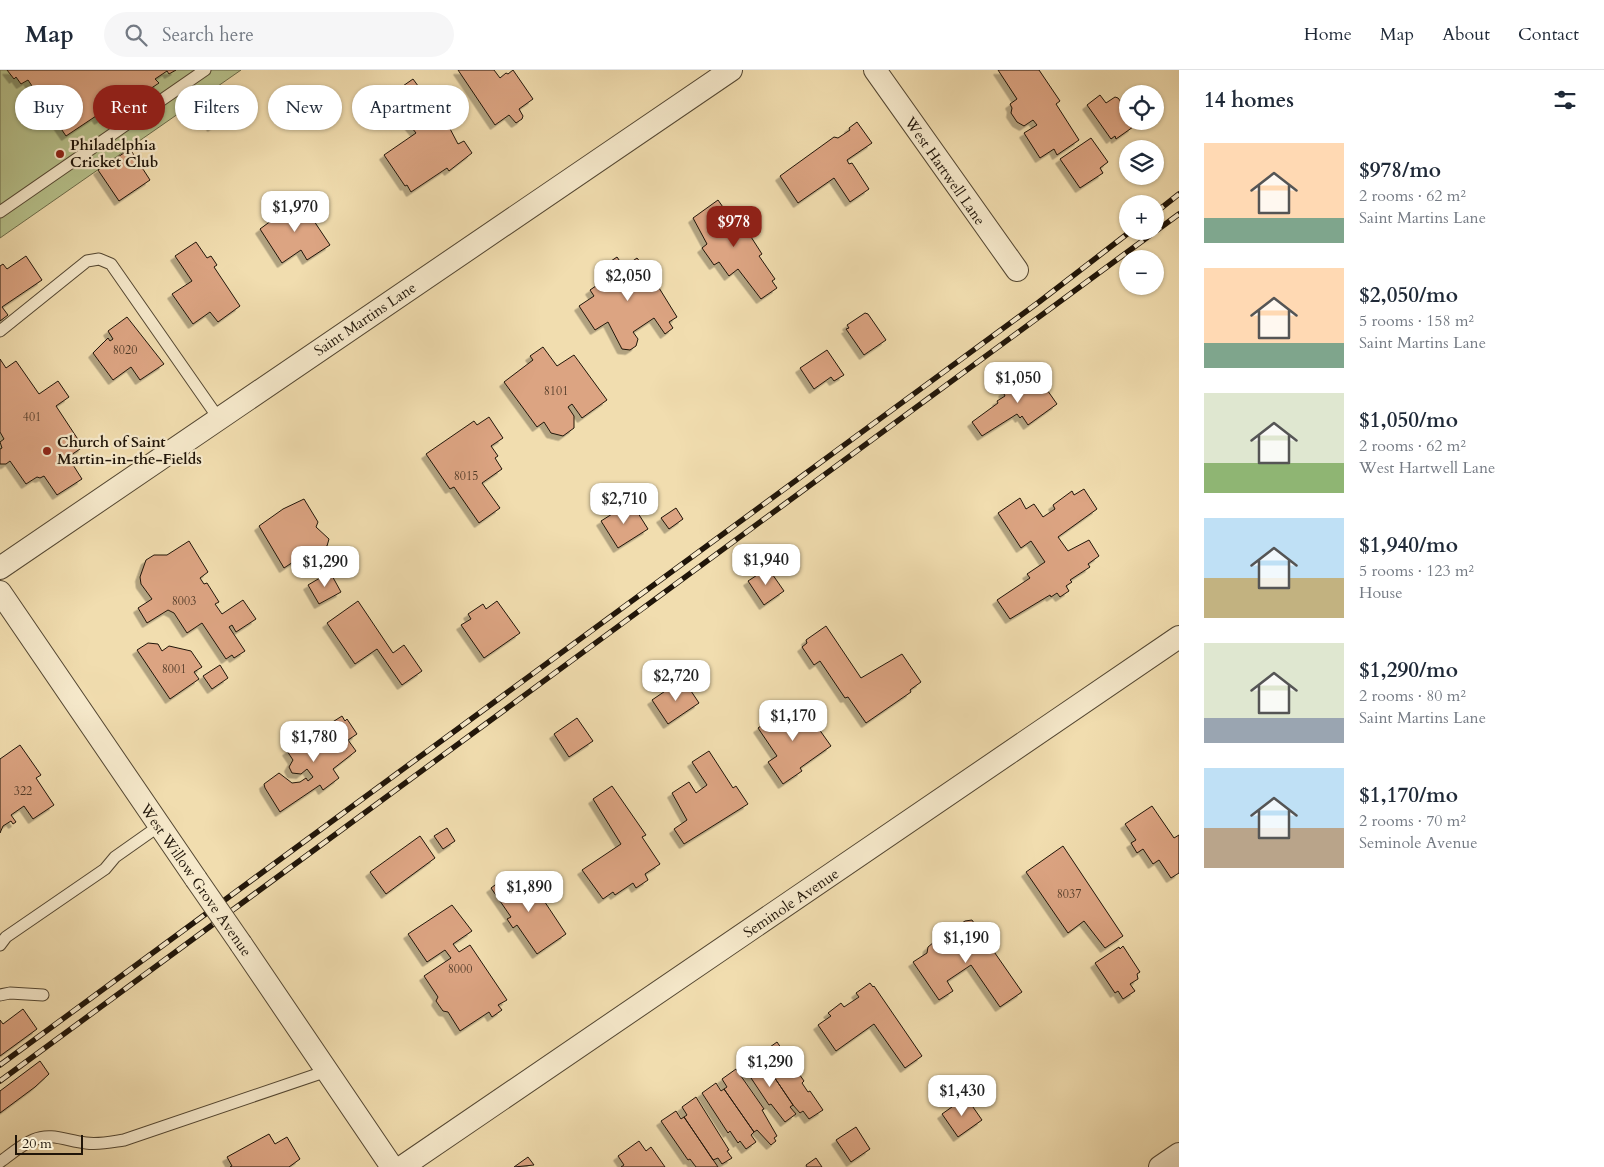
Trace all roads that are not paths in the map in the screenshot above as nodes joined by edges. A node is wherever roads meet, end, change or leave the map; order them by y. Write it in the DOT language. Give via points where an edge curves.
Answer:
graph roads {
  1 [pos="205,70"];
  2 [pos="731,70"];
  3 [pos="875,70"];
  4 [pos="0,212"];
  5 [pos="1017,270"];
  6 [pos="0,331"];
  7 [pos="219,419"];
  8 [pos="0,568"];
  9 [pos="0,592"];
  10 [pos="1179,637"];
  11 [pos="159,826"];
  12 [pos="0,945"];
  13 [pos="0,995"];
  14 [pos="43,995"];
  15 [pos="327,1070"];
  16 [pos="1179,1154"];
  17 [pos="0,1162"];
  18 [pos="392,1167"];
  19 [pos="402,1167"];
  20 [pos="1160,1167"];
  1 -- 4 [label="lane"];
  2 -- 7 [label="street, Saint Martins Lane"];
  3 -- 5 [label="street, West Hartwell Lane"];
  6 -- 7 [label="lane" via="87,261 99,259 111,264"];
  7 -- 8 [label="street, Saint Martins Lane"];
  9 -- 11 [label="street, West Willow Grove Avenue"];
  10 -- 19 [label="street, Seminole Avenue"];
  11 -- 12 [label="lane" via="105,869 6,937"];
  11 -- 15 [label="street, West Willow Grove Avenue, bridge"];
  13 -- 14 [label="lane"];
  15 -- 17 [label="lane" via="124,1140 104,1144 49,1137 33,1140"];
  15 -- 18 [label="street, West Willow Grove Avenue"];
  16 -- 20 [label="street"];
}
